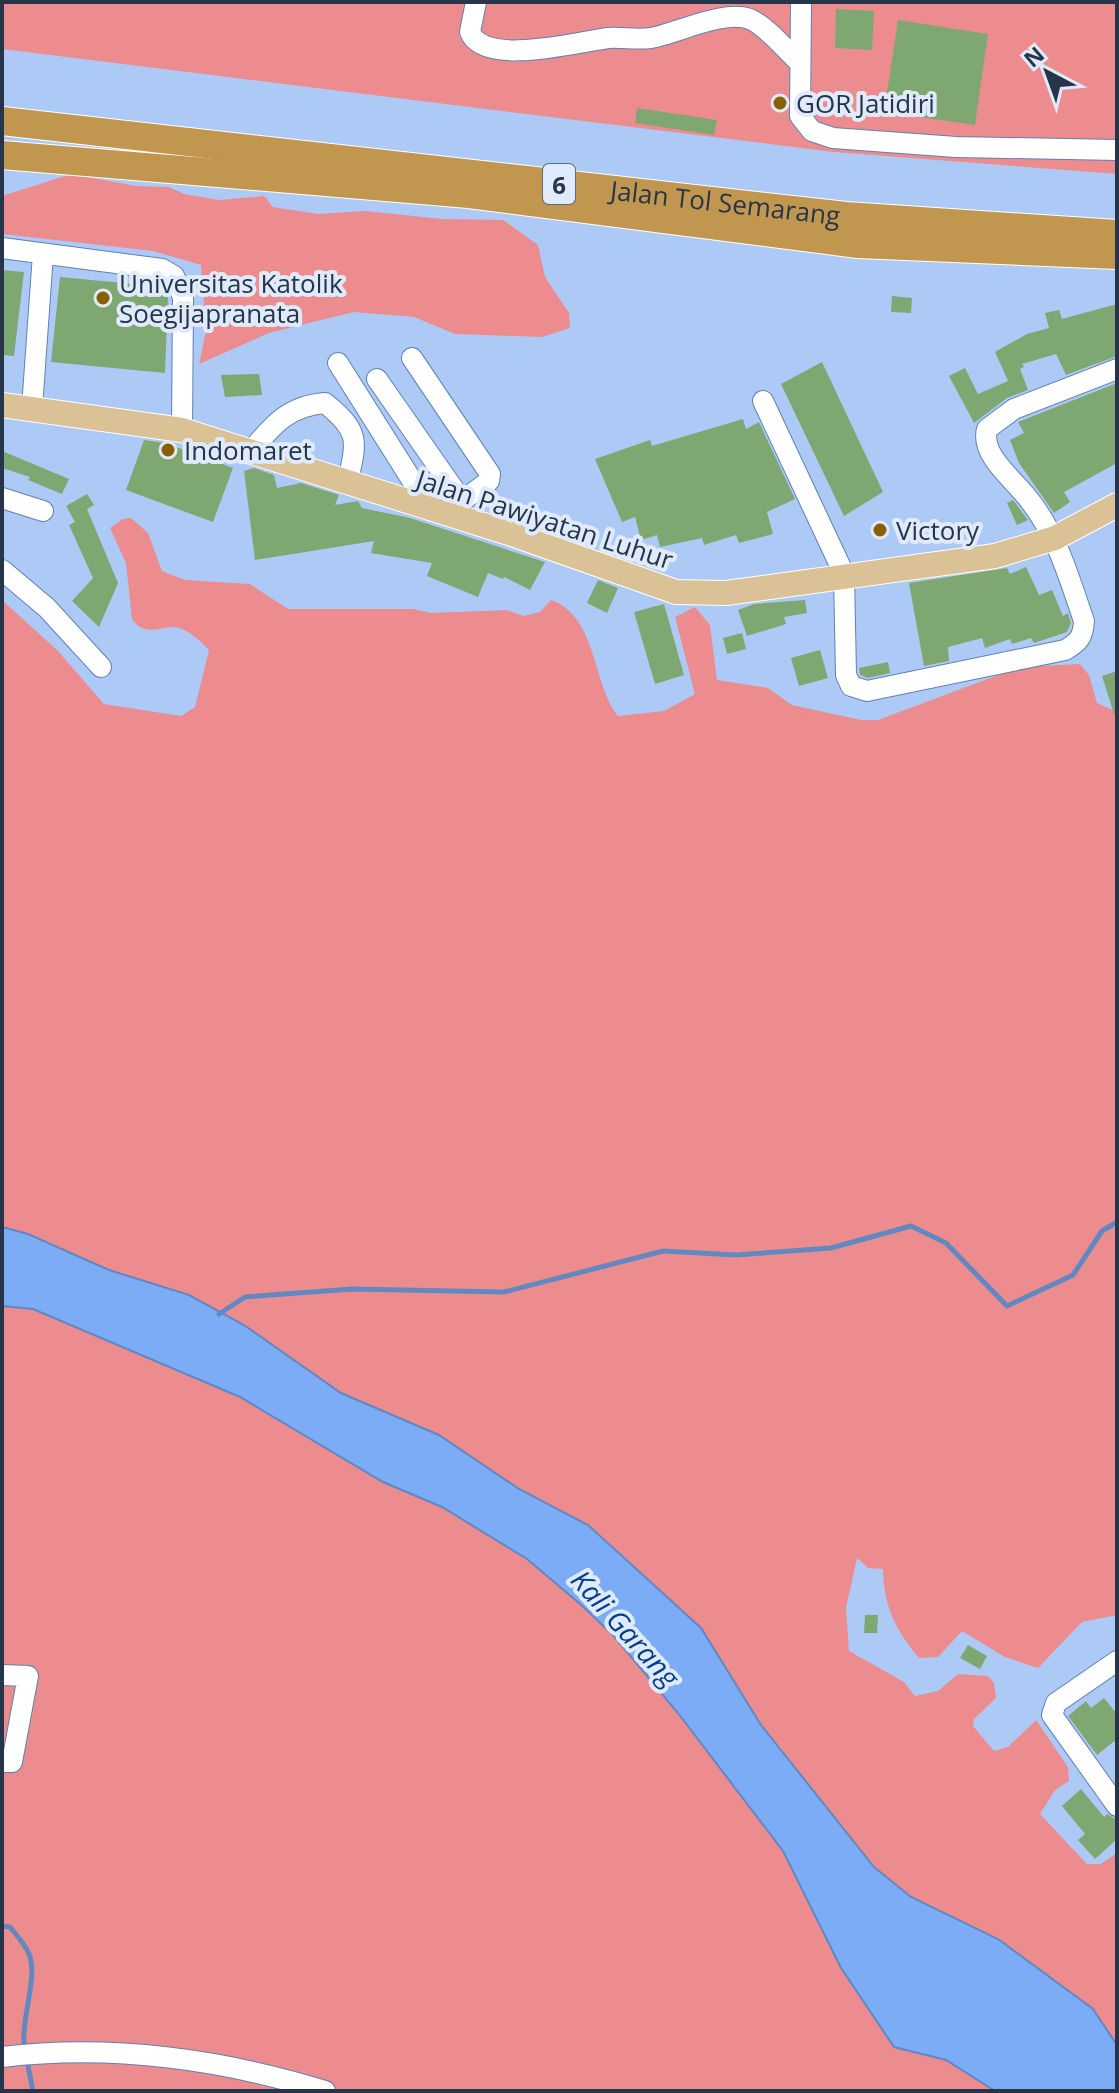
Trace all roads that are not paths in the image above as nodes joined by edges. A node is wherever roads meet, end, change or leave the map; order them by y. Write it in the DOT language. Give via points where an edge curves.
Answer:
graph roads {
  1 [pos="476,2"];
  2 [pos="801,2"];
  3 [pos="798,61"];
  4 [pos="2,121"];
  5 [pos="1117,150"];
  6 [pos="2,155"];
  7 [pos="1117,234"];
  8 [pos="2,248"];
  9 [pos="43,254"];
  10 [pos="1117,255"];
  11 [pos="412,358"];
  12 [pos="338,363"];
  13 [pos="1117,369"];
  14 [pos="377,379"];
  15 [pos="763,401"];
  16 [pos="2,405"];
  17 [pos="32,408"];
  18 [pos="182,430"];
  19 [pos="250,452"];
  20 [pos="347,484"];
  21 [pos="2,498"];
  22 [pos="1117,505"];
  23 [pos="430,509"];
  24 [pos="460,509"];
  25 [pos="43,511"];
  26 [pos="1055,538"];
  27 [pos="2,570"];
  28 [pos="844,574"];
  29 [pos="101,667"];
  30 [pos="1117,1661"];
  31 [pos="2,1675"];
  32 [pos="11,1720"];
  33 [pos="2,1762"];
  34 [pos="1117,1806"];
  35 [pos="2,2057"];
  36 [pos="325,2091"];
  1 -- 3 [label="street" via="469,24 472,39 487,49 650,38 719,18 751,20"];
  2 -- 3 [label="street"];
  3 -- 5 [label="street" via="800,116 812,131 833,138"];
  4 -- 7 [label="highway, Jalan Tol Semarang / 6" via="846,216"];
  6 -- 10 [label="highway, Jalan Tol Semarang / 6" via="469,194 858,244"];
  8 -- 9 [label="street"];
  9 -- 17 [label="street"];
  9 -- 18 [label="street" via="162,269 174,276 183,297"];
  11 -- 24 [label="street" via="490,474"];
  12 -- 23 [label="street"];
  13 -- 26 [label="street" via="1014,409 987,429 988,450"];
  14 -- 24 [label="street"];
  15 -- 28 [label="street"];
  16 -- 17 [label="main road, Jalan Pawiyatan Luhur"];
  17 -- 18 [label="main road, Jalan Pawiyatan Luhur"];
  18 -- 19 [label="main road, Jalan Pawiyatan Luhur"];
  19 -- 20 [label="main road, Jalan Pawiyatan Luhur"];
  19 -- 20 [label="street" via="279,418 301,405 325,403 348,422 357,443"];
  20 -- 23 [label="main road, Jalan Pawiyatan Luhur"];
  21 -- 25 [label="street"];
  22 -- 26 [label="main road, Jalan Pawiyatan Luhur"];
  23 -- 24 [label="main road, Jalan Pawiyatan Luhur"];
  24 -- 28 [label="main road, Jalan Pawiyatan Luhur" via="676,592 726,593"];
  26 -- 28 [label="main road, Jalan Pawiyatan Luhur" via="995,556"];
  26 -- 28 [label="street" via="1084,621 1077,643 1065,650 867,691 851,686 846,675"];
  27 -- 29 [label="street" via="47,608"];
  30 -- 34 [label="street" via="1056,1703 1052,1715"];
  31 -- 32 [label="street" via="28,1676"];
  32 -- 33 [label="street" via="12,1762"];
  35 -- 36 [label="street" via="86,2051 179,2057"];
}
